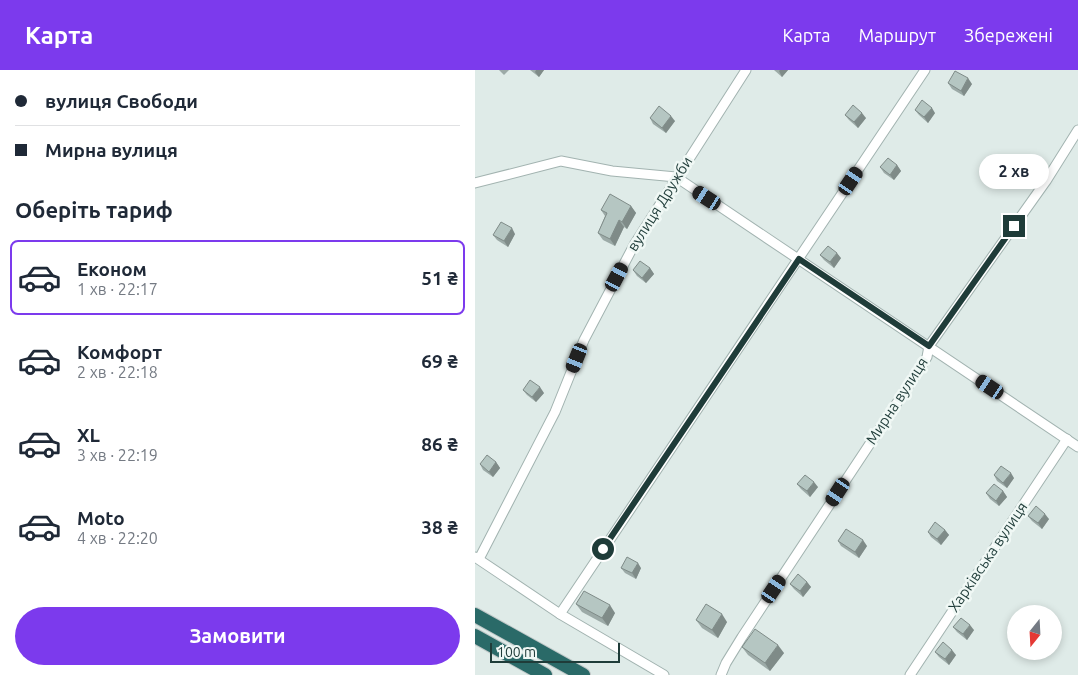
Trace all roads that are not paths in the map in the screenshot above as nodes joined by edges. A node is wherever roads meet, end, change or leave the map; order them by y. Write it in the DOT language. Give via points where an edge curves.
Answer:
graph roads {
  1 [pos="746,70"];
  2 [pos="925,70"];
  3 [pos="1078,130"];
  4 [pos="676,177"];
  5 [pos="475,182"];
  6 [pos="799,259"];
  7 [pos="929,346"];
  8 [pos="1067,440"];
  9 [pos="1078,447"];
  10 [pos="477,558"];
  11 [pos="560,614"];
  12 [pos="475,615"];
  13 [pos="475,636"];
  14 [pos="545,675"];
  15 [pos="583,675"];
  16 [pos="664,675"];
  17 [pos="721,675"];
  18 [pos="910,675"];
  1 -- 4 [label="street, вулиця Дружби"];
  2 -- 6 [label="street"];
  3 -- 7 [label="street, Мирна вулиця"];
  4 -- 5 [label="street" via="561,161"];
  4 -- 6 [label="street"];
  4 -- 10 [label="street, вулиця Дружби" via="634,245 584,340 555,412"];
  6 -- 7 [label="street"];
  6 -- 11 [label="street"];
  7 -- 8 [label="street"];
  7 -- 17 [label="street, Мирна вулиця" via="924,362 725,662"];
  8 -- 9 [label="street"];
  8 -- 18 [label="street, Харківська вулиця"];
  10 -- 11 [label="street"];
  11 -- 16 [label="street"];
  12 -- 15 [label="highway"];
  13 -- 14 [label="highway"];
}
